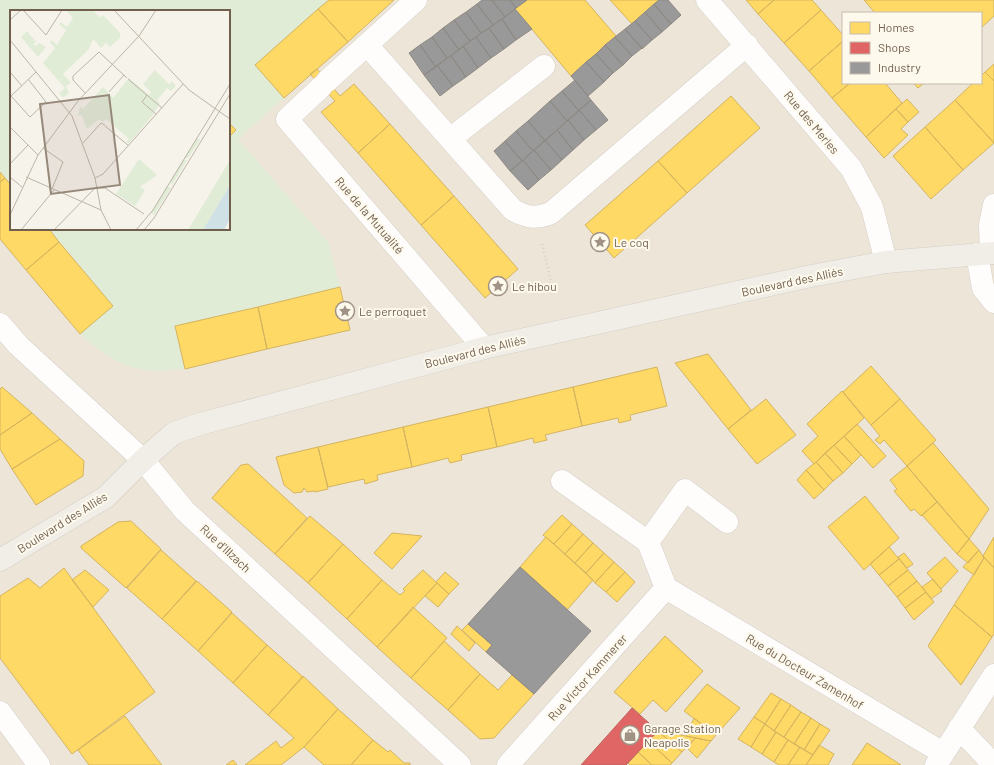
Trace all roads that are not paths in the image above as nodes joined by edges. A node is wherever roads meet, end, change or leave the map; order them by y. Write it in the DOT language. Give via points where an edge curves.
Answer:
graph roads {
  1 [pos="416,0"];
  2 [pos="707,0"];
  3 [pos="367,45"];
  4 [pos="747,46"];
  5 [pos="544,66"];
  6 [pos="450,139"];
  7 [pos="994,205"];
  8 [pos="987,253"];
  9 [pos="886,262"];
  10 [pos="994,302"];
  11 [pos="0,324"];
  12 [pos="484,348"];
  13 [pos="143,460"];
  14 [pos="562,481"];
  15 [pos="727,522"];
  16 [pos="648,542"];
  17 [pos="0,560"];
  18 [pos="666,588"];
  19 [pos="994,675"];
  20 [pos="0,712"];
  21 [pos="959,728"];
  22 [pos="939,759"];
  23 [pos="39,765"];
  24 [pos="460,765"];
  25 [pos="508,765"];
  26 [pos="994,765"];
  1 -- 3 [label="street, Rue de la Mutualité"];
  2 -- 4 [label="street, Rue des Merles"];
  3 -- 6 [label="street"];
  3 -- 12 [label="street, Rue de la Mutualité" via="286,119"];
  4 -- 6 [label="street" via="551,213 537,218 513,210"];
  4 -- 9 [label="street, Rue des Merles" via="851,168 872,208"];
  5 -- 6 [label="street"];
  7 -- 8 [label="street"];
  8 -- 9 [label="main road, Boulevard des Alliés"];
  8 -- 10 [label="street" via="983,288"];
  9 -- 12 [label="main road, Boulevard des Alliés" via="804,277"];
  11 -- 13 [label="street, Rue d'Illzach" via="18,345"];
  12 -- 13 [label="main road, Boulevard des Alliés" via="200,424 174,433"];
  13 -- 17 [label="main road, Boulevard des Alliés" via="106,497"];
  13 -- 24 [label="street, Rue d'Illzach" via="185,510"];
  14 -- 16 [label="street"];
  15 -- 16 [label="street" via="685,490"];
  16 -- 18 [label="street"];
  18 -- 22 [label="street, Rue du Docteur Zamenhof"];
  18 -- 25 [label="street, Rue Victor Kammerer"];
  19 -- 21 [label="street"];
  20 -- 23 [label="street"];
  21 -- 22 [label="street"];
  21 -- 26 [label="street"];
}
